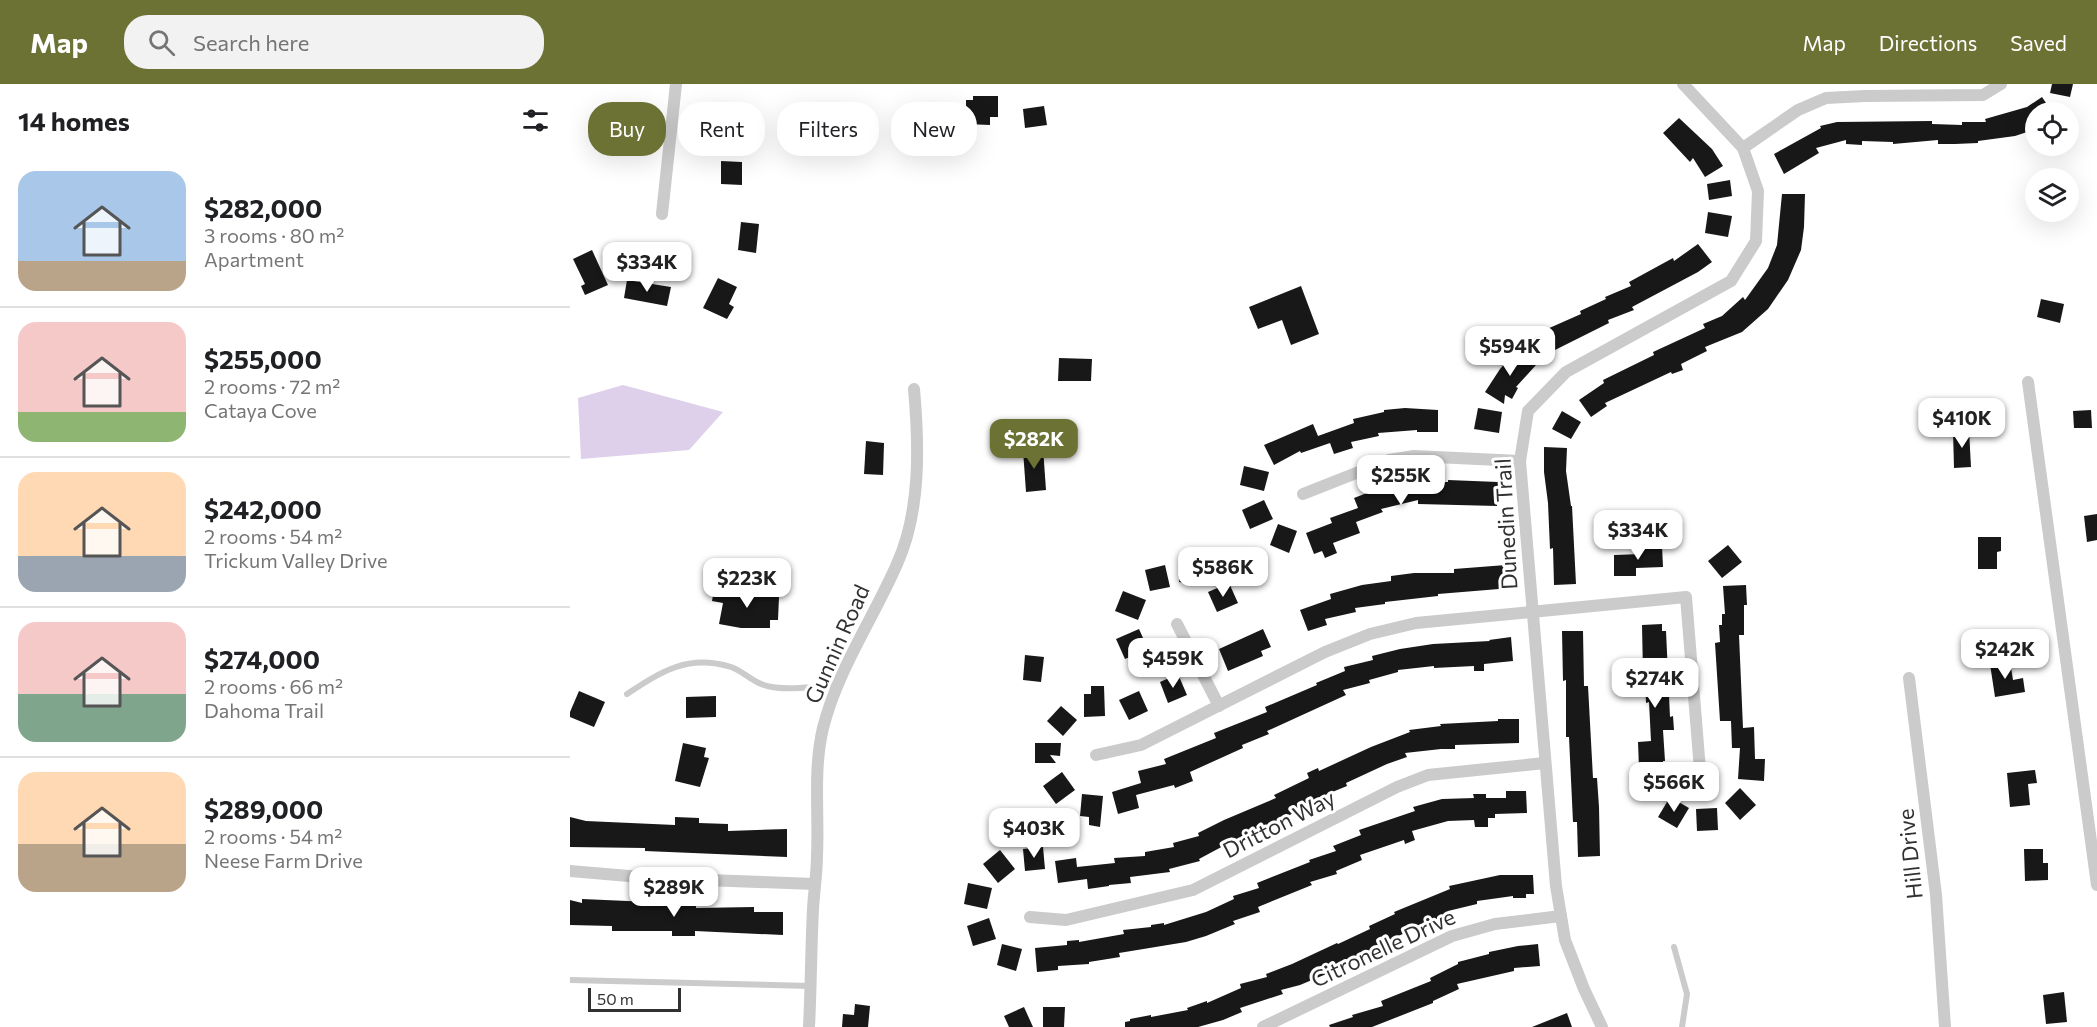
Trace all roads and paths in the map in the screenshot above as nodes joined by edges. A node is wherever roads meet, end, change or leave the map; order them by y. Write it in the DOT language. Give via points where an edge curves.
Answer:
graph roads {
  1 [pos="676,84"];
  2 [pos="1683,84"];
  3 [pos="2001,84"];
  4 [pos="1743,148"];
  5 [pos="662,214"];
  6 [pos="2028,382"];
  7 [pos="914,389"];
  8 [pos="1520,461"];
  9 [pos="1302,494"];
  10 [pos="1532,611"];
  11 [pos="1177,624"];
  12 [pos="1909,678"];
  13 [pos="838,685"];
  14 [pos="627,694"];
  15 [pos="1219,706"];
  16 [pos="1096,755"];
  17 [pos="1545,764"];
  18 [pos="1700,771"];
  19 [pos="570,871"];
  20 [pos="815,884"];
  21 [pos="2097,885"];
  22 [pos="1561,916"];
  23 [pos="1030,917"];
  24 [pos="1674,947"];
  25 [pos="570,980"];
  26 [pos="811,986"];
  27 [pos="809,1027"];
  28 [pos="1263,1027"];
  29 [pos="1602,1027"];
  30 [pos="1682,1027"];
  31 [pos="1945,1027"];
  1 -- 5 [label="street"];
  2 -- 4 [label="street, Dunedin Trail"];
  3 -- 4 [label="street" via="1983,95 1826,98 1798,110"];
  4 -- 8 [label="street, Dunedin Trail" via="1758,191 1756,241 1731,281 1566,372 1528,411"];
  6 -- 21 [label="street"];
  7 -- 13 [label="street, Gunnin Road" via="918,430 915,494 904,542"];
  8 -- 9 [label="street" via="1414,456 1389,460"];
  8 -- 10 [label="street, Dunedin Trail"];
  10 -- 15 [label="street" via="1416,623 1370,634 1325,652"];
  10 -- 17 [label="street, Dunedin Trail"];
  10 -- 18 [label="street" via="1686,597"];
  11 -- 15 [label="street"];
  12 -- 31 [label="street, Hill Drive" via="1936,895"];
  13 -- 14 [label="lane" via="773,687 751,680 733,668 698,661 658,674"];
  13 -- 20 [label="street, Gunnin Road" via="820,745"];
  15 -- 16 [label="street" via="1141,745"];
  17 -- 22 [label="street, Dunedin Trail"];
  17 -- 23 [label="street, Dritton Way" via="1428,775 1193,890 1066,920"];
  19 -- 20 [label="street"];
  20 -- 26 [label="street, Gunnin Road"];
  22 -- 28 [label="street, Citronelle Drive" via="1495,924 1452,936"];
  22 -- 29 [label="street, Dunedin Trail" via="1565,940"];
  24 -- 30 [label="lane" via="1687,994"];
  25 -- 26 [label="lane"];
  26 -- 27 [label="street, Gunnin Road"];
}
